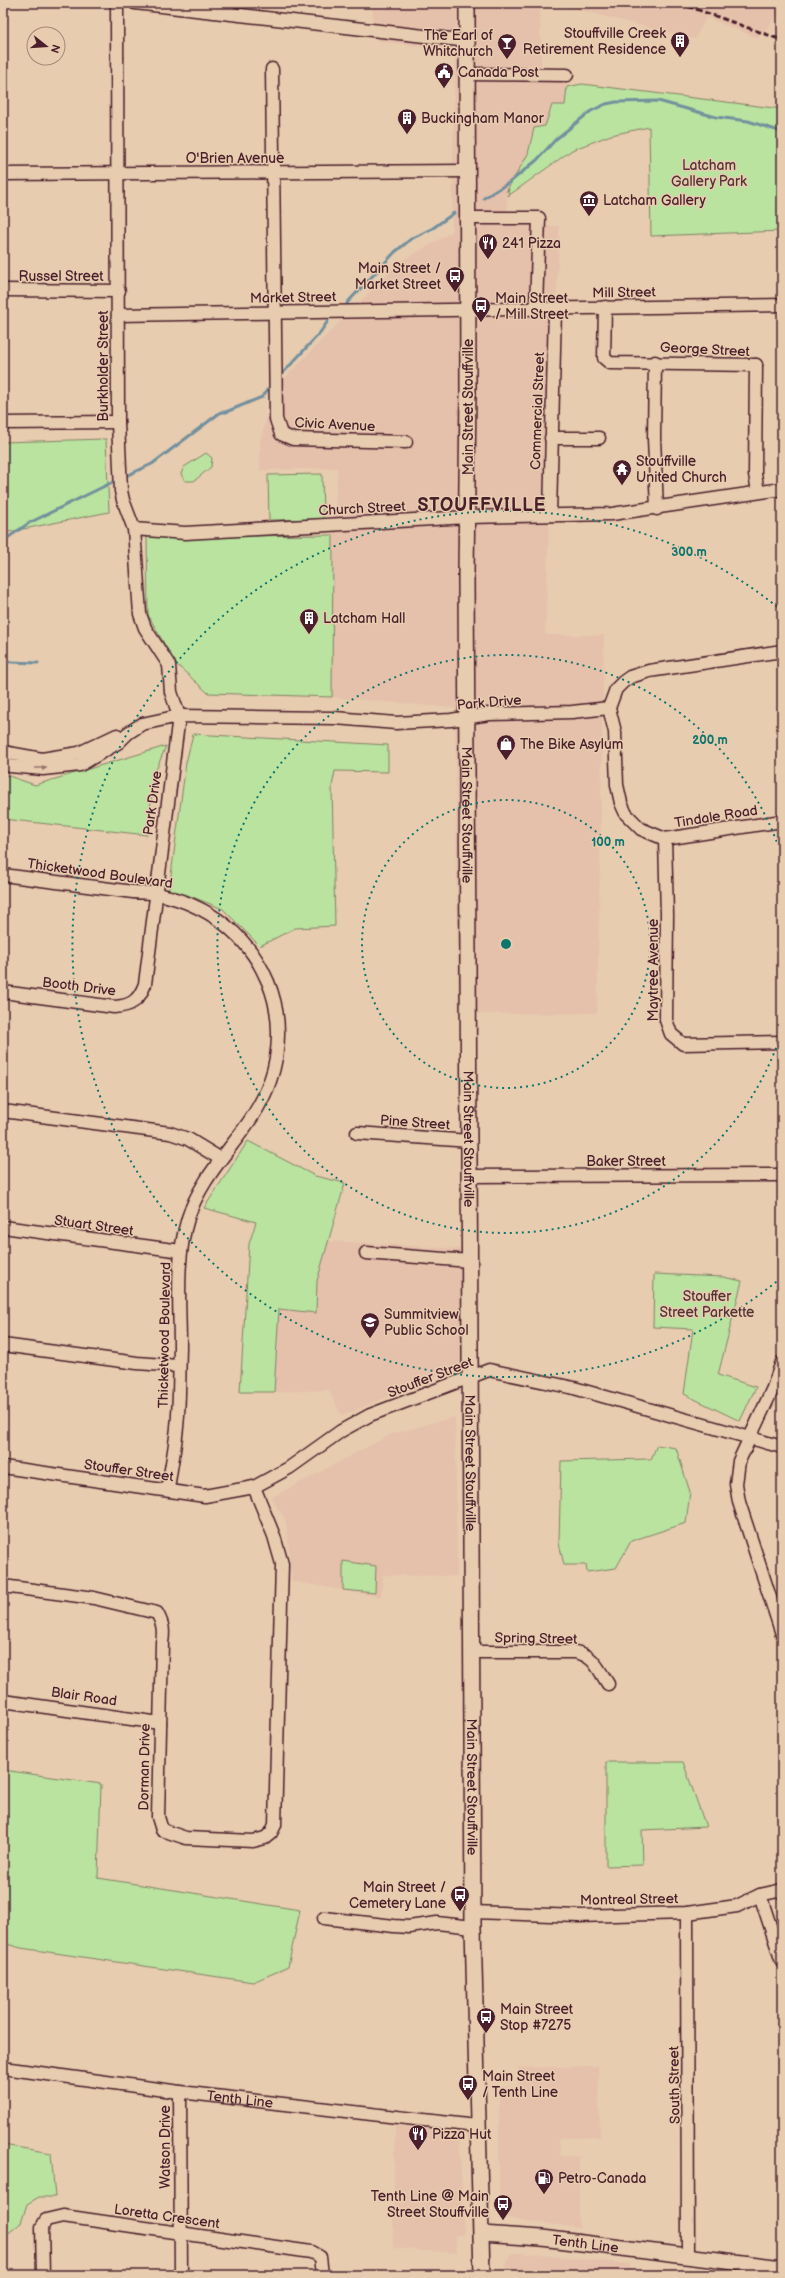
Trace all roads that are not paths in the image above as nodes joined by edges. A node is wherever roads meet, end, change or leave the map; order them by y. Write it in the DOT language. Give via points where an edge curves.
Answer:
graph roads {
  1 [pos="117,3"];
  2 [pos="135,3"];
  3 [pos="467,3"];
  4 [pos="468,41"];
  5 [pos="272,69"];
  6 [pos="468,74"];
  7 [pos="567,75"];
  8 [pos="467,171"];
  9 [pos="118,172"];
  10 [pos="273,173"];
  11 [pos="3,174"];
  12 [pos="466,218"];
  13 [pos="3,290"];
  14 [pos="119,291"];
  15 [pos="782,305"];
  16 [pos="605,307"];
  17 [pos="536,308"];
  18 [pos="555,308"];
  19 [pos="467,309"];
  20 [pos="274,312"];
  21 [pos="118,315"];
  22 [pos="655,362"];
  23 [pos="118,422"];
  24 [pos="3,423"];
  25 [pos="551,438"];
  26 [pos="599,438"];
  27 [pos="406,442"];
  28 [pos="782,488"];
  29 [pos="758,492"];
  30 [pos="657,509"];
  31 [pos="550,515"];
  32 [pos="468,517"];
  33 [pos="134,529"];
  34 [pos="782,650"];
  35 [pos="610,708"];
  36 [pos="179,716"];
  37 [pos="466,718"];
  38 [pos="128,733"];
  39 [pos="3,752"];
  40 [pos="3,763"];
  41 [pos="782,821"];
  42 [pos="665,839"];
  43 [pos="3,875"];
  44 [pos="156,893"];
  45 [pos="3,992"];
  46 [pos="782,1042"];
  47 [pos="3,1111"];
  48 [pos="357,1133"];
  49 [pos="470,1141"];
  50 [pos="221,1159"];
  51 [pos="782,1175"];
  52 [pos="470,1176"];
  53 [pos="3,1227"];
  54 [pos="181,1251"];
  55 [pos="366,1253"];
  56 [pos="470,1261"];
  57 [pos="3,1345"];
  58 [pos="782,1362"];
  59 [pos="178,1366"];
  60 [pos="471,1376"];
  61 [pos="750,1437"];
  62 [pos="782,1448"];
  63 [pos="3,1467"];
  64 [pos="254,1487"];
  65 [pos="168,1490"];
  66 [pos="3,1586"];
  67 [pos="782,1634"];
  68 [pos="472,1652"];
  69 [pos="608,1684"];
  70 [pos="3,1701"];
  71 [pos="160,1723"];
  72 [pos="782,1890"];
  73 [pos="760,1895"];
  74 [pos="473,1912"];
  75 [pos="687,1914"];
  76 [pos="324,1918"];
  77 [pos="473,1926"];
  78 [pos="782,1962"];
  79 [pos="3,2068"];
  80 [pos="180,2092"];
  81 [pos="476,2126"];
  82 [pos="181,2233"];
  83 [pos="482,2234"];
  84 [pos="688,2256"];
  85 [pos="782,2268"];
  86 [pos="43,2275"];
  87 [pos="181,2275"];
  88 [pos="322,2275"];
  89 [pos="482,2275"];
  1 -- 9 [label="street, Burkholder Street"];
  2 -- 4 [label="street"];
  3 -- 4 [label="main road, Main Street Stouffville"];
  4 -- 6 [label="main road, Main Street Stouffville"];
  5 -- 10 [label="street"];
  6 -- 7 [label="street"];
  6 -- 8 [label="main road, Main Street Stouffville"];
  8 -- 10 [label="street, O'Brien Avenue"];
  8 -- 12 [label="main road, Main Street Stouffville"];
  9 -- 10 [label="street, O'Brien Avenue"];
  9 -- 11 [label="street, O'Brien Avenue"];
  9 -- 14 [label="street, Burkholder Street"];
  10 -- 20 [label="street"];
  12 -- 17 [label="street" via="539,218"];
  12 -- 19 [label="main road, Main Street Stouffville"];
  13 -- 14 [label="street, Russel Street"];
  14 -- 21 [label="street, Burkholder Street"];
  15 -- 16 [label="street, Mill Street"];
  16 -- 18 [label="street, Mill Street"];
  16 -- 22 [label="street, George Street" via="604,358 610,363"];
  17 -- 18 [label="street, Mill Street"];
  17 -- 19 [label="street, Mill Street"];
  18 -- 25 [label="street, Commercial Street"];
  19 -- 20 [label="street, Market Street"];
  19 -- 32 [label="main road, Main Street Stouffville"];
  20 -- 21 [label="street, Market Street"];
  20 -- 27 [label="street, Civic Avenue" via="276,416 281,434 293,439"];
  21 -- 23 [label="street, Burkholder Street"];
  22 -- 29 [label="street, George Street" via="758,362 755,474"];
  22 -- 30 [label="street" via="654,438"];
  23 -- 24 [label="street"];
  23 -- 33 [label="street, Burkholder Street" via="122,496"];
  25 -- 26 [label="street"];
  25 -- 31 [label="street, Commercial Street"];
  28 -- 29 [label="street, Church Street"];
  29 -- 30 [label="street, Church Street"];
  30 -- 31 [label="street, Church Street" via="612,514"];
  31 -- 32 [label="street, Church Street"];
  32 -- 33 [label="street, Church Street" via="185,533"];
  32 -- 37 [label="main road, Main Street Stouffville"];
  33 -- 36 [label="street, Burkholder Street" via="140,614 145,628 169,665 171,692"];
  34 -- 35 [label="street" via="649,671 630,677 616,688"];
  35 -- 37 [label="street, Park Drive" via="572,712 489,714"];
  35 -- 42 [label="street, Tindale Road" via="615,732 617,785 621,803 626,814 641,829"];
  36 -- 37 [label="street, Park Drive" via="335,718 396,723"];
  36 -- 38 [label="street, Park Drive" via="142,724"];
  36 -- 44 [label="street, Park Drive"];
  37 -- 49 [label="main road, Main Street Stouffville"];
  38 -- 39 [label="street, Park Drive" via="115,736 79,753 42,759"];
  40 -- 38 [label="street, Park Drive, one-way" via="43,769 80,764 119,742"];
  41 -- 42 [label="street, Tindale Road"];
  42 -- 46 [label="street, Maytree Avenue" via="666,1020 671,1034 683,1044"];
  43 -- 44 [label="street, Thicketwood Boulevard"];
  44 -- 45 [label="street, Booth Drive" via="145,984 141,995 132,1004 114,1007"];
  44 -- 50 [label="street, Thicketwood Boulevard" via="185,901 223,921 245,942 264,973 274,1000 279,1034 270,1083 254,1114"];
  47 -- 50 [label="street" via="170,1133 188,1139"];
  48 -- 49 [label="street, Pine Street"];
  49 -- 52 [label="main road, Main Street Stouffville"];
  50 -- 54 [label="street, Thicketwood Boulevard" via="196,1197 188,1217"];
  51 -- 52 [label="street, Baker Street"];
  52 -- 56 [label="main road, Main Street Stouffville"];
  53 -- 54 [label="street, Stuart Street"];
  54 -- 59 [label="street, Thicketwood Boulevard" via="178,1288"];
  55 -- 56 [label="street"];
  56 -- 60 [label="main road, Main Street Stouffville"];
  57 -- 59 [label="street"];
  58 -- 61 [label="street"];
  59 -- 65 [label="street, Thicketwood Boulevard" via="176,1437"];
  60 -- 61 [label="street, Stouffer Street" via="489,1370 574,1388"];
  60 -- 64 [label="street, Stouffer Street" via="370,1415 289,1468"];
  60 -- 68 [label="main road, Main Street Stouffville"];
  61 -- 62 [label="street, Stouffer Street"];
  61 -- 67 [label="street" via="739,1461 736,1484 739,1502"];
  63 -- 65 [label="street, Stouffer Street"];
  64 -- 65 [label="street, Stouffer Street" via="205,1496"];
  64 -- 71 [label="street, Dorman Drive" via="274,1536 282,1564 275,1825 271,1833 253,1841 186,1838 162,1830 158,1817"];
  66 -- 71 [label="street, Dorman Drive" via="94,1598 156,1613 162,1622 164,1632"];
  68 -- 69 [label="street, Spring Street" via="586,1653 595,1662"];
  68 -- 74 [label="main road, Main Street Stouffville"];
  70 -- 71 [label="street, Blair Road"];
  72 -- 73 [label="street, Montreal Street"];
  73 -- 75 [label="street, Montreal Street" via="737,1906"];
  73 -- 78 [label="street"];
  74 -- 75 [label="street, Montreal Street" via="578,1916"];
  74 -- 77 [label="main road, Main Street Stouffville"];
  75 -- 84 [label="street, South Street"];
  76 -- 77 [label="street" via="409,1927 437,1923"];
  77 -- 81 [label="main road, Main Street Stouffville"];
  79 -- 80 [label="street, Tenth Line"];
  80 -- 81 [label="street, Tenth Line"];
  80 -- 82 [label="street, Watson Drive"];
  81 -- 83 [label="main road, Main Street Stouffville"];
  82 -- 86 [label="street, Loretta Crescent" via="63,2216 52,2217 46,2220 42,2227"];
  82 -- 87 [label="street, Watson Drive"];
  82 -- 88 [label="street, Loretta Crescent" via="311,2252 320,2256"];
  83 -- 84 [label="main road, Tenth Line" via="542,2238"];
  83 -- 89 [label="main road, Main Street Stouffville"];
  84 -- 85 [label="main road, Tenth Line"];
}
